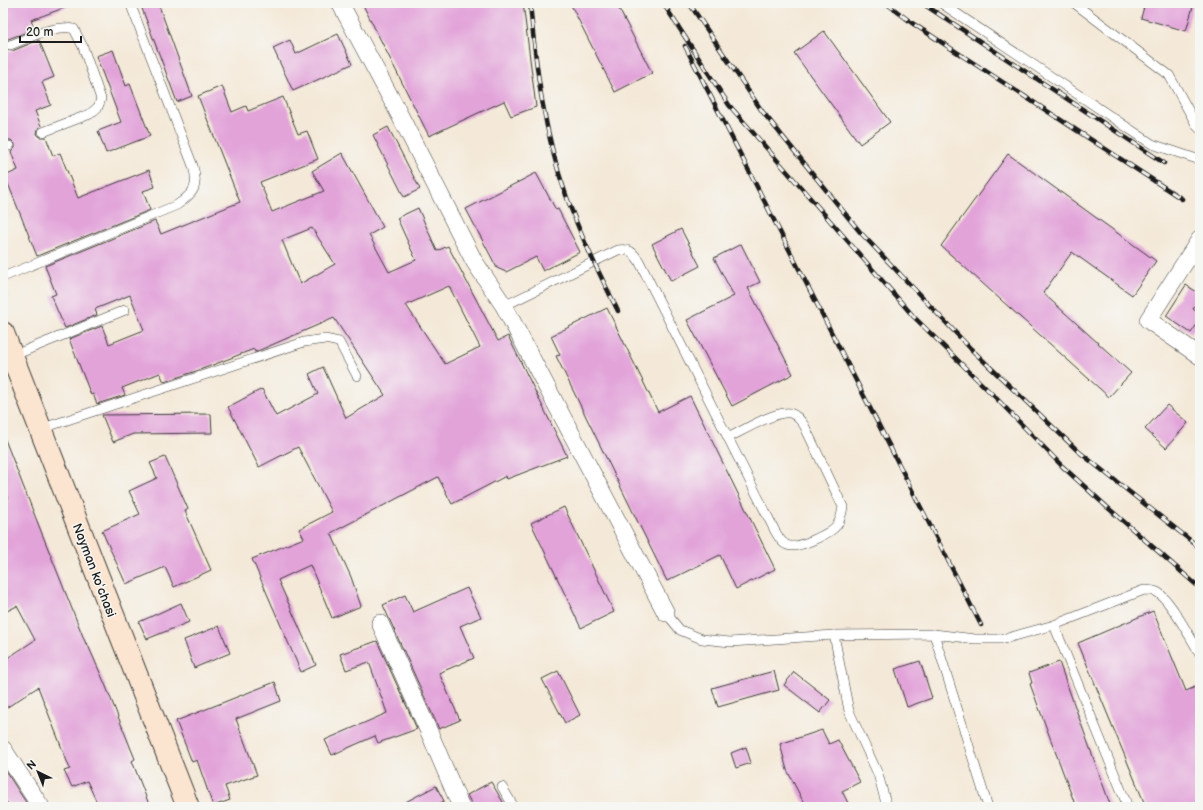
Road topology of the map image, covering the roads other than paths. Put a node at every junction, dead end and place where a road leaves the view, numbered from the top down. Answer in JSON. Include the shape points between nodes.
{"nodes":[{"id":1,"x":130,"y":3,"type":"edge"},
{"id":2,"x":340,"y":3,"type":"edge"},
{"id":3,"x":941,"y":3,"type":"edge"},
{"id":4,"x":1074,"y":3,"type":"edge"},
{"id":5,"x":10,"y":45,"type":"dead end"},
{"id":6,"x":1200,"y":129,"type":"edge"},
{"id":7,"x":43,"y":132,"type":"dead end"},
{"id":8,"x":1200,"y":160,"type":"edge"},
{"id":9,"x":1200,"y":238,"type":"edge"},
{"id":10,"x":1195,"y":257,"type":"edge"},
{"id":11,"x":3,"y":277,"type":"edge"},
{"id":12,"x":504,"y":306,"type":"junction"},
{"id":13,"x":125,"y":310,"type":"dead end"},
{"id":14,"x":3,"y":333,"type":"edge"},
{"id":15,"x":1200,"y":356,"type":"edge"},
{"id":16,"x":8,"y":358,"type":"edge"},
{"id":17,"x":357,"y":376,"type":"dead end"},
{"id":18,"x":40,"y":430,"type":"junction"},
{"id":19,"x":728,"y":438,"type":"junction"},
{"id":20,"x":666,"y":613,"type":"joint"},
{"id":21,"x":380,"y":623,"type":"dead end"},
{"id":22,"x":1054,"y":625,"type":"junction"},
{"id":23,"x":934,"y":634,"type":"junction"},
{"id":24,"x":834,"y":635,"type":"junction"},
{"id":25,"x":1200,"y":654,"type":"edge"},
{"id":26,"x":3,"y":749,"type":"edge"},
{"id":27,"x":502,"y":787,"type":"dead end"},
{"id":28,"x":41,"y":807,"type":"edge"},
{"id":29,"x":188,"y":807,"type":"edge"},
{"id":30,"x":461,"y":807,"type":"edge"},
{"id":31,"x":514,"y":807,"type":"edge"},
{"id":32,"x":887,"y":807,"type":"edge"},
{"id":33,"x":988,"y":807,"type":"edge"},
{"id":34,"x":1128,"y":807,"type":"edge"}],
"edges":[{"from":1,"to":11,"type":"lane","via":[[193,166],[196,186],[188,197],[177,205]]},
{"from":2,"to":12,"type":"street","via":[[474,261]]},
{"from":3,"to":8,"type":"lane","via":[[1152,144]]},
{"from":4,"to":6,"type":"lane","via":[[1169,74]]},
{"from":5,"to":7,"type":"lane","via":[[67,26],[74,29],[83,47],[101,99],[98,107],[90,114]]},
{"from":9,"to":10,"type":"street"},
{"from":10,"to":15,"type":"street","via":[[1148,320]]},
{"from":12,"to":19,"type":"lane","via":[[618,250],[631,250],[639,261]]},
{"from":12,"to":20,"type":"street"},
{"from":13,"to":16,"type":"lane"},
{"from":14,"to":16,"type":"main road","name":"Nayman koʻchasi"},
{"from":16,"to":18,"type":"main road","name":"Nayman koʻchasi"},
{"from":17,"to":18,"type":"lane","via":[[339,342],[324,339],[304,342]]},
{"from":18,"to":29,"type":"main road","name":"Nayman koʻchasi"},
{"from":19,"to":19,"type":"lane","via":[[780,540],[787,545],[796,546],[828,532],[837,525],[842,517],[843,507],[798,417],[792,413],[775,414]]},
{"from":20,"to":24,"type":"lane","via":[[680,630],[702,639],[730,642]]},
{"from":21,"to":30,"type":"street"},
{"from":22,"to":23,"type":"lane","via":[[1004,639],[975,639]]},
{"from":22,"to":25,"type":"lane","via":[[1144,590],[1156,591],[1175,614]]},
{"from":22,"to":34,"type":"lane"},
{"from":23,"to":24,"type":"lane"},
{"from":23,"to":33,"type":"lane"},
{"from":24,"to":32,"type":"lane","via":[[849,711],[878,774]]},
{"from":26,"to":28,"type":"street"},
{"from":27,"to":31,"type":"lane"}]}
